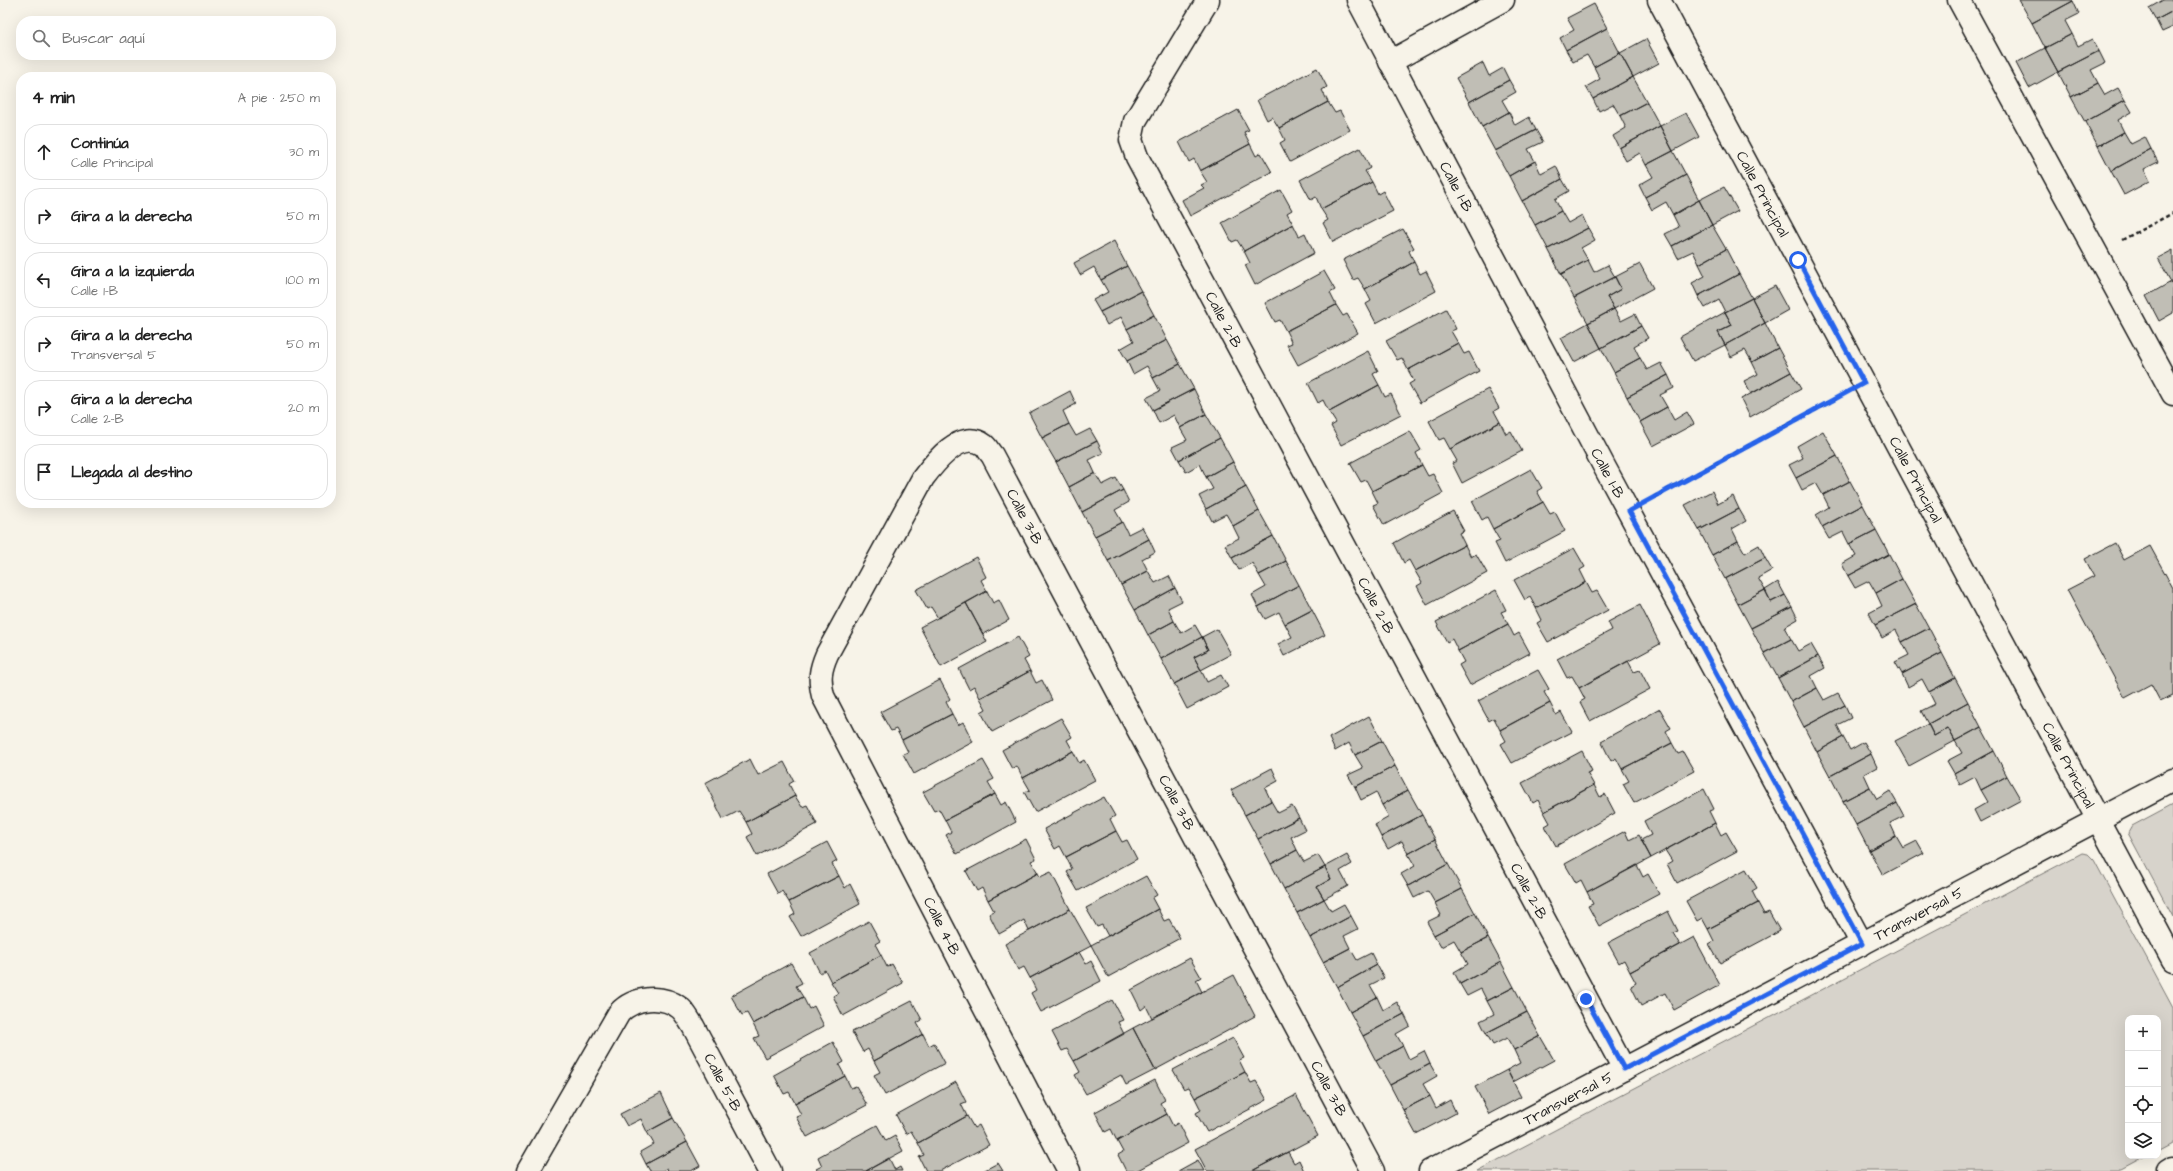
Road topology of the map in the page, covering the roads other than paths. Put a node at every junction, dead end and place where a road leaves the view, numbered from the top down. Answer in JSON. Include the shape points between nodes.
{"nodes":[{"id":1,"x":1208,"y":0,"type":"edge"},
{"id":2,"x":1358,"y":0,"type":"edge"},
{"id":3,"x":1503,"y":0,"type":"edge"},
{"id":4,"x":1659,"y":0,"type":"edge"},
{"id":5,"x":1959,"y":0,"type":"edge"},
{"id":6,"x":1390,"y":62,"type":"junction"},
{"id":7,"x":2173,"y":394,"type":"edge"},
{"id":8,"x":819,"y":679,"type":"joint"},
{"id":9,"x":2173,"y":780,"type":"edge"},
{"id":10,"x":2098,"y":819,"type":"junction"},
{"id":11,"x":1862,"y":944,"type":"junction"},
{"id":12,"x":2173,"y":960,"type":"edge"},
{"id":13,"x":1624,"y":1069,"type":"junction"},
{"id":14,"x":2173,"y":1168,"type":"edge"},
{"id":15,"x":528,"y":1171,"type":"edge"},
{"id":16,"x":770,"y":1171,"type":"edge"},
{"id":17,"x":1069,"y":1171,"type":"edge"},
{"id":18,"x":1374,"y":1171,"type":"edge"},
{"id":19,"x":1430,"y":1171,"type":"edge"},
{"id":20,"x":2168,"y":1171,"type":"edge"}],
"edges":[{"from":1,"to":13,"type":"street","name":"Calle 2-B","via":[[1135,122],[1131,140],[1141,164]]},
{"from":2,"to":6,"type":"street","name":"Calle 1-B"},
{"from":3,"to":6,"type":"street"},
{"from":4,"to":10,"type":"street","name":"Calle Principal"},
{"from":5,"to":7,"type":"street"},
{"from":6,"to":11,"type":"street","name":"Calle 1-B"},
{"from":8,"to":17,"type":"street","name":"Calle 4-B","via":[[823,696]]},
{"from":8,"to":18,"type":"street","name":"Calle 3-B","via":[[820,669],[827,654],[933,464],[947,451],[960,444],[973,442],[984,445],[992,455]]},
{"from":9,"to":10,"type":"street","name":"Transversal 5"},
{"from":10,"to":11,"type":"street","name":"Transversal 5"},
{"from":10,"to":12,"type":"street","name":"Calle Principal"},
{"from":11,"to":13,"type":"street","name":"Transversal 5"},
{"from":13,"to":19,"type":"street","name":"Transversal 5"},
{"from":14,"to":20,"type":"street"},
{"from":15,"to":16,"type":"street","name":"Calle 5-B","via":[[619,1013],[633,1002],[644,999],[668,1001],[680,1009],[693,1026]]}]}
